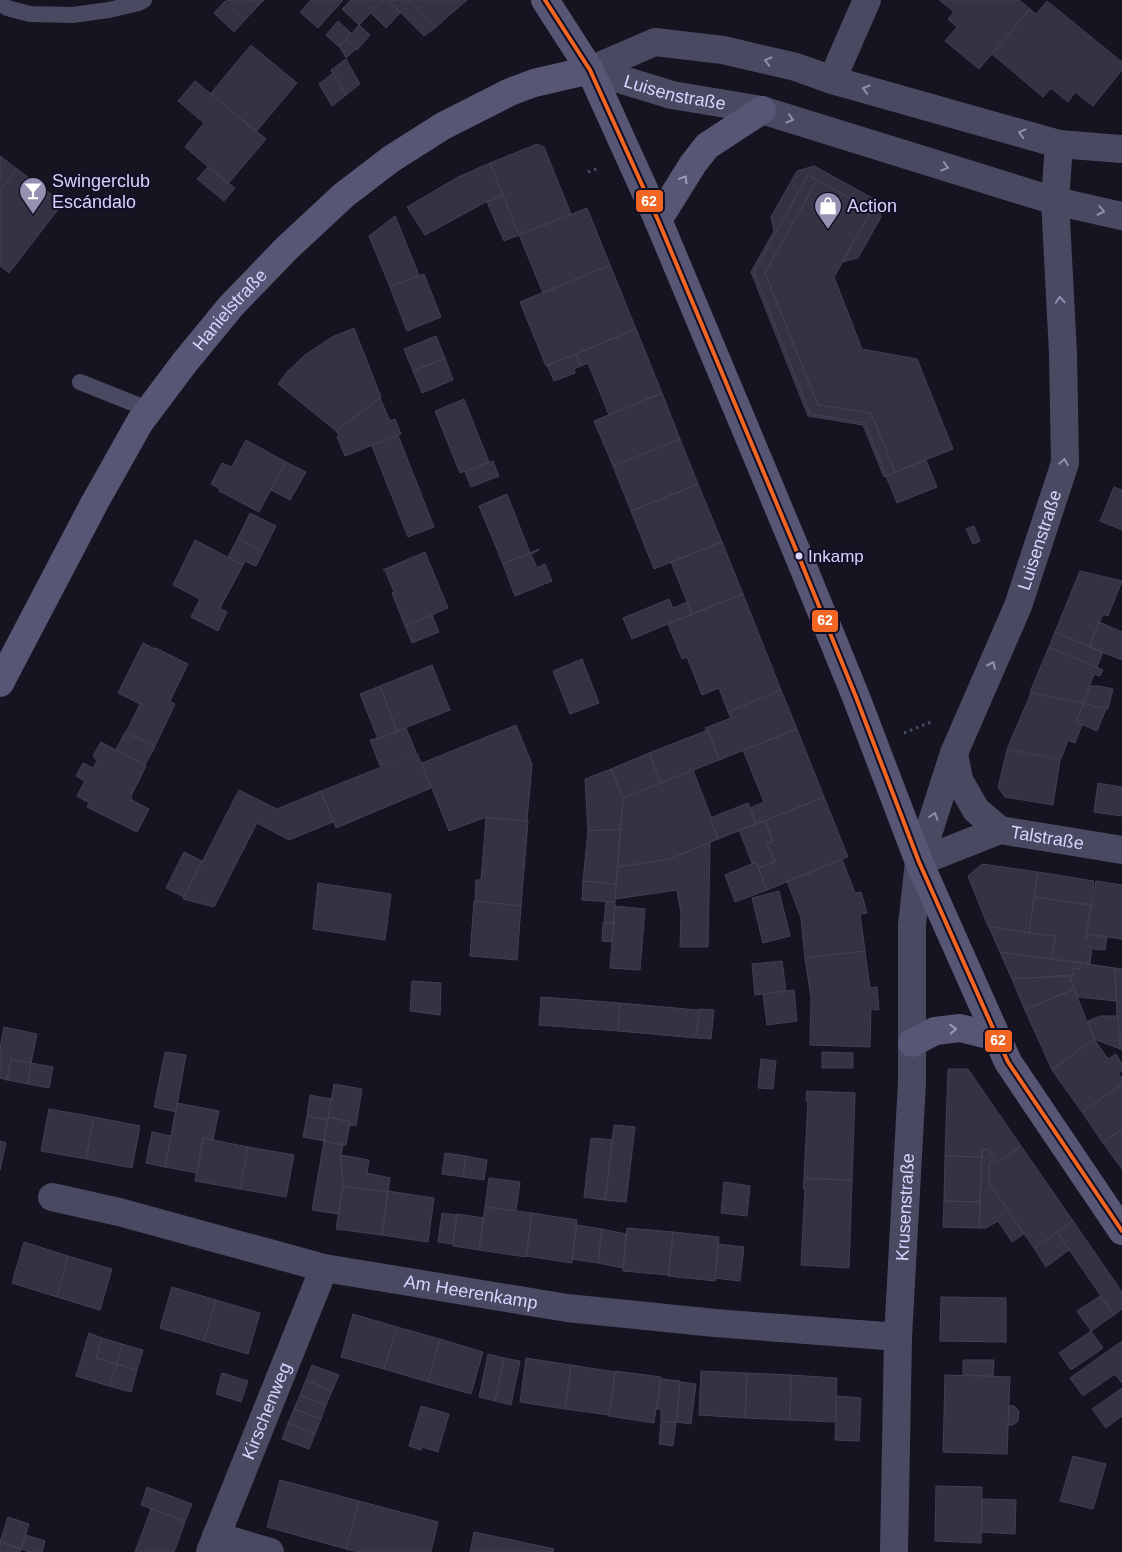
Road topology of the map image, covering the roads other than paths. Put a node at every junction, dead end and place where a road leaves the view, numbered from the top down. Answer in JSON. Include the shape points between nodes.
{"nodes":[{"id":1,"x":144,"y":0,"type":"edge"},
{"id":2,"x":545,"y":0,"type":"edge"},
{"id":3,"x":867,"y":0,"type":"edge"},
{"id":4,"x":0,"y":3,"type":"edge"},
{"id":5,"x":590,"y":70,"type":"junction"},
{"id":6,"x":832,"y":80,"type":"junction"},
{"id":7,"x":762,"y":110,"type":"junction"},
{"id":8,"x":1059,"y":144,"type":"junction"},
{"id":9,"x":1122,"y":149,"type":"edge"},
{"id":10,"x":1055,"y":201,"type":"junction"},
{"id":11,"x":1122,"y":216,"type":"edge"},
{"id":12,"x":658,"y":220,"type":"junction"},
{"id":13,"x":80,"y":382,"type":"dead end"},
{"id":14,"x":150,"y":410,"type":"junction"},
{"id":15,"x":0,"y":683,"type":"edge"},
{"id":16,"x":954,"y":753,"type":"junction"},
{"id":17,"x":1000,"y":830,"type":"junction"},
{"id":18,"x":1122,"y":850,"type":"edge"},
{"id":19,"x":918,"y":862,"type":"junction"},
{"id":20,"x":996,"y":1036,"type":"junction"},
{"id":21,"x":912,"y":1043,"type":"junction"},
{"id":22,"x":52,"y":1197,"type":"dead end"},
{"id":23,"x":1122,"y":1231,"type":"edge"},
{"id":24,"x":324,"y":1268,"type":"junction"},
{"id":25,"x":898,"y":1337,"type":"junction"},
{"id":26,"x":213,"y":1544,"type":"edge"},
{"id":27,"x":270,"y":1552,"type":"edge"},
{"id":28,"x":894,"y":1552,"type":"edge"}],
"edges":[{"from":1,"to":4,"type":"lane","via":[[109,10],[72,15],[30,14]]},
{"from":2,"to":5,"type":"main road"},
{"from":3,"to":6,"type":"street"},
{"from":6,"to":5,"type":"street","name":"Luisenstraße","one_way":true,"via":[[796,67],[723,50],[655,42]]},
{"from":5,"to":7,"type":"street","name":"Luisenstraße","via":[[672,95]]},
{"from":5,"to":12,"type":"main road"},
{"from":5,"to":14,"type":"main road","name":"Hanielstraße","via":[[510,92],[443,126],[391,159],[344,195],[231,306]]},
{"from":8,"to":6,"type":"street","name":"Luisenstraße","one_way":true},
{"from":7,"to":10,"type":"street","name":"Luisenstraße","one_way":true},
{"from":12,"to":7,"type":"main road","one_way":true,"via":[[692,164],[707,146]]},
{"from":8,"to":9,"type":"street","name":"Luisenstraße"},
{"from":8,"to":10,"type":"street","name":"Luisenstraße"},
{"from":10,"to":11,"type":"street","name":"Luisenstraße","one_way":true},
{"from":16,"to":10,"type":"street","name":"Luisenstraße","one_way":true,"via":[[1018,606],[1066,463]]},
{"from":12,"to":19,"type":"main road","via":[[856,697]]},
{"from":13,"to":14,"type":"lane"},
{"from":14,"to":15,"type":"main road","name":"Hanielstraße","via":[[95,502]]},
{"from":16,"to":17,"type":"street","via":[[959,780],[976,810]]},
{"from":19,"to":16,"type":"street","name":"Luisenstraße","one_way":true},
{"from":17,"to":18,"type":"street","name":"Talstraße"},
{"from":17,"to":19,"type":"street","name":"Talstraße"},
{"from":19,"to":20,"type":"main road"},
{"from":19,"to":21,"type":"street","name":"Krusenstraße","via":[[912,925]]},
{"from":21,"to":20,"type":"main road","one_way":true,"via":[[935,1030],[960,1028]]},
{"from":20,"to":23,"type":"main road","via":[[1008,1062]]},
{"from":21,"to":25,"type":"street","name":"Krusenstraße"},
{"from":22,"to":24,"type":"street","name":"Am Heerenkamp"},
{"from":24,"to":25,"type":"street","name":"Am Heerenkamp","via":[[567,1308]]},
{"from":24,"to":26,"type":"street","name":"Kirschenweg"},
{"from":25,"to":28,"type":"street","name":"Krusenstraße"},
{"from":26,"to":27,"type":"street"}]}
